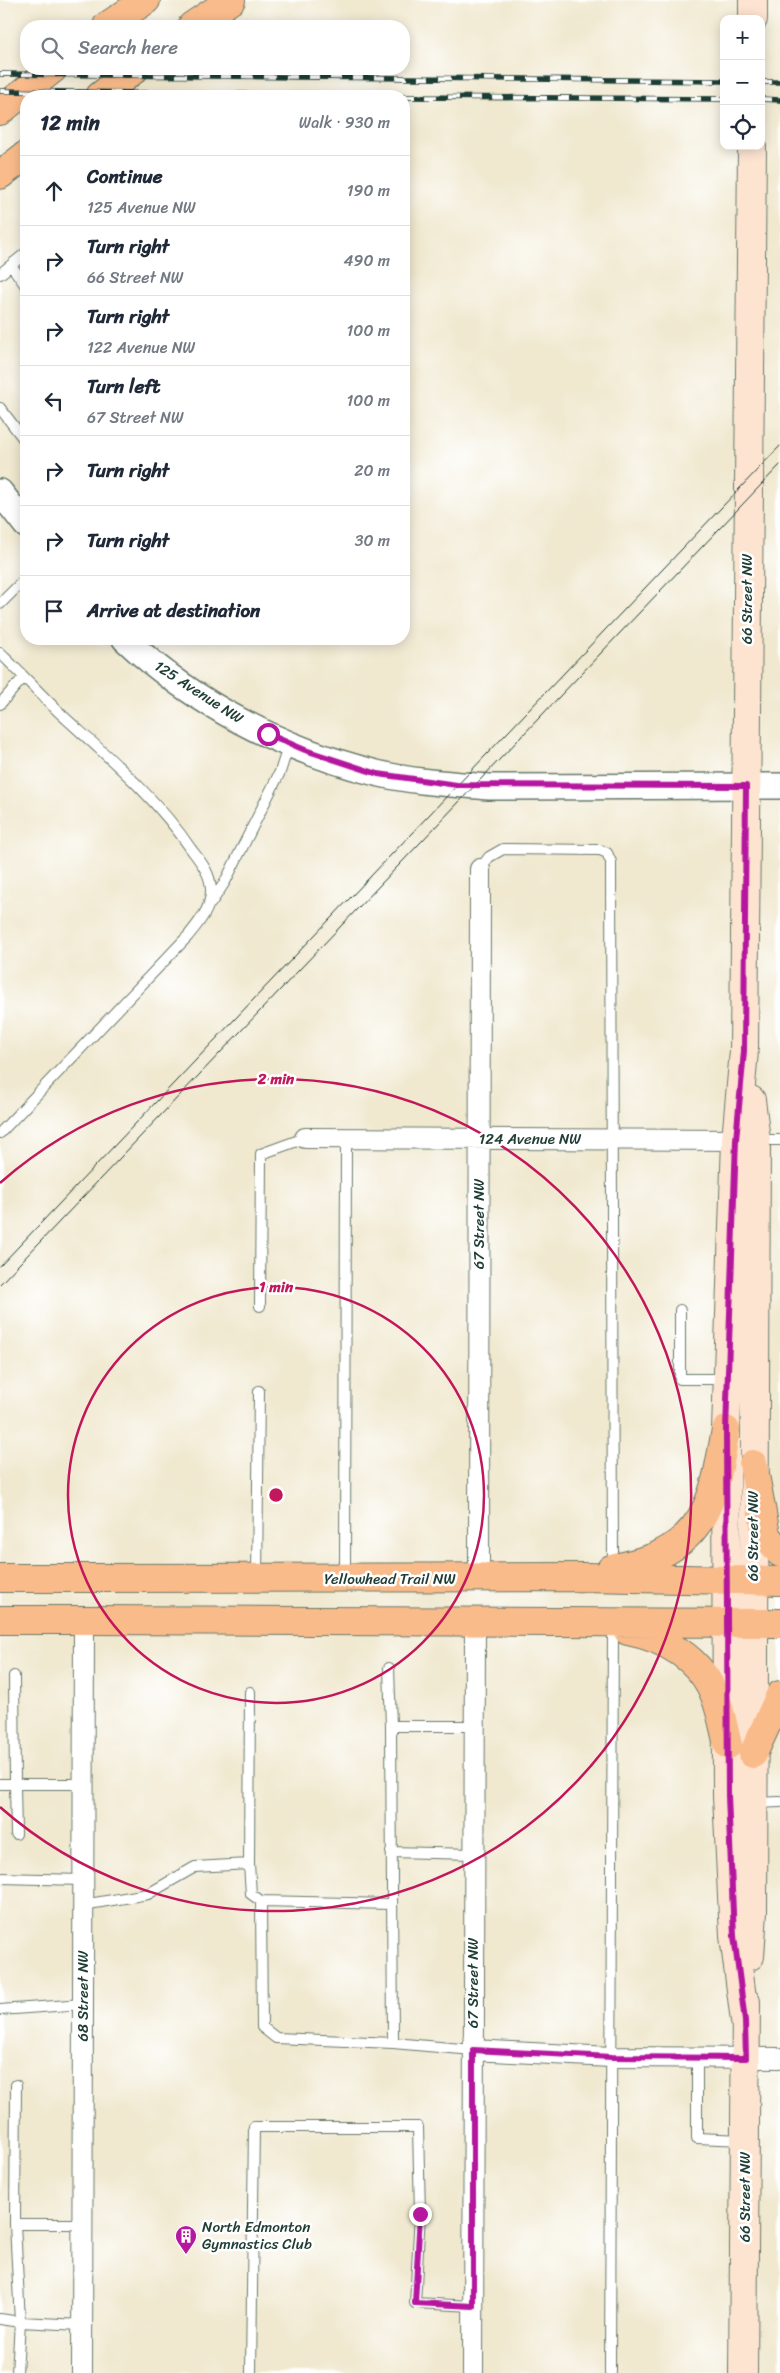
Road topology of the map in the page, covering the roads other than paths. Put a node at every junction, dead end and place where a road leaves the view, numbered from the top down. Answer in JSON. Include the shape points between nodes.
{"nodes":[{"id":1,"x":146,"y":0,"type":"edge"},
{"id":2,"x":231,"y":0,"type":"edge"},
{"id":3,"x":753,"y":0,"type":"edge"},
{"id":4,"x":753,"y":15,"type":"edge"},
{"id":5,"x":116,"y":20,"type":"edge"},
{"id":6,"x":201,"y":20,"type":"edge"},
{"id":7,"x":44,"y":75,"type":"edge"},
{"id":8,"x":127,"y":75,"type":"edge"},
{"id":9,"x":25,"y":90,"type":"edge"},
{"id":10,"x":108,"y":90,"type":"edge"},
{"id":11,"x":20,"y":94,"type":"edge"},
{"id":12,"x":0,"y":110,"type":"edge"},
{"id":13,"x":752,"y":150,"type":"edge"},
{"id":14,"x":20,"y":160,"type":"edge"},
{"id":15,"x":0,"y":175,"type":"edge"},
{"id":16,"x":20,"y":258,"type":"edge"},
{"id":17,"x":11,"y":265,"type":"junction"},
{"id":18,"x":0,"y":274,"type":"edge"},
{"id":19,"x":20,"y":278,"type":"edge"},
{"id":20,"x":0,"y":408,"type":"edge"},
{"id":21,"x":20,"y":434,"type":"edge"},
{"id":22,"x":0,"y":492,"type":"edge"},
{"id":23,"x":20,"y":517,"type":"edge"},
{"id":24,"x":20,"y":584,"type":"edge"},
{"id":25,"x":0,"y":604,"type":"edge"},
{"id":26,"x":132,"y":645,"type":"edge"},
{"id":27,"x":0,"y":653,"type":"edge"},
{"id":28,"x":24,"y":677,"type":"junction"},
{"id":29,"x":0,"y":704,"type":"edge"},
{"id":30,"x":289,"y":744,"type":"junction"},
{"id":31,"x":746,"y":786,"type":"junction"},
{"id":32,"x":780,"y":786,"type":"edge"},
{"id":33,"x":480,"y":869,"type":"joint"},
{"id":34,"x":206,"y":910,"type":"junction"},
{"id":35,"x":0,"y":1133,"type":"edge"},
{"id":36,"x":304,"y":1138,"type":"joint"},
{"id":37,"x":346,"y":1138,"type":"junction"},
{"id":38,"x":480,"y":1138,"type":"junction"},
{"id":39,"x":612,"y":1139,"type":"junction"},
{"id":40,"x":757,"y":1140,"type":"edge"},
{"id":41,"x":260,"y":1306,"type":"dead end"},
{"id":42,"x":680,"y":1310,"type":"dead end"},
{"id":43,"x":728,"y":1379,"type":"junction"},
{"id":44,"x":259,"y":1391,"type":"dead end"},
{"id":45,"x":726,"y":1430,"type":"junction"},
{"id":46,"x":754,"y":1464,"type":"junction"},
{"id":47,"x":780,"y":1553,"type":"edge"},
{"id":48,"x":613,"y":1573,"type":"junction"},
{"id":49,"x":0,"y":1578,"type":"edge"},
{"id":50,"x":479,"y":1578,"type":"junction"},
{"id":51,"x":258,"y":1579,"type":"junction"},
{"id":52,"x":345,"y":1579,"type":"junction"},
{"id":53,"x":754,"y":1580,"type":"edge"},
{"id":54,"x":0,"y":1620,"type":"edge"},
{"id":55,"x":84,"y":1620,"type":"junction"},
{"id":56,"x":475,"y":1622,"type":"junction"},
{"id":57,"x":740,"y":1622,"type":"junction"},
{"id":58,"x":780,"y":1623,"type":"edge"},
{"id":59,"x":613,"y":1626,"type":"junction"},
{"id":60,"x":389,"y":1668,"type":"dead end"},
{"id":61,"x":14,"y":1676,"type":"dead end"},
{"id":62,"x":250,"y":1692,"type":"dead end"},
{"id":63,"x":780,"y":1695,"type":"edge"},
{"id":64,"x":390,"y":1726,"type":"junction"},
{"id":65,"x":474,"y":1726,"type":"junction"},
{"id":66,"x":728,"y":1745,"type":"junction"},
{"id":67,"x":754,"y":1754,"type":"junction"},
{"id":68,"x":0,"y":1784,"type":"edge"},
{"id":69,"x":15,"y":1784,"type":"junction"},
{"id":70,"x":84,"y":1784,"type":"junction"},
{"id":71,"x":753,"y":1802,"type":"junction"},
{"id":72,"x":780,"y":1802,"type":"edge"},
{"id":73,"x":16,"y":1834,"type":"dead end"},
{"id":74,"x":391,"y":1852,"type":"junction"},
{"id":75,"x":474,"y":1854,"type":"junction"},
{"id":76,"x":249,"y":1864,"type":"junction"},
{"id":77,"x":0,"y":1878,"type":"edge"},
{"id":78,"x":83,"y":1880,"type":"junction"},
{"id":79,"x":261,"y":1901,"type":"junction"},
{"id":80,"x":391,"y":1904,"type":"junction"},
{"id":81,"x":83,"y":1905,"type":"junction"},
{"id":82,"x":83,"y":2004,"type":"junction"},
{"id":83,"x":0,"y":2010,"type":"edge"},
{"id":84,"x":745,"y":2021,"type":"junction"},
{"id":85,"x":394,"y":2044,"type":"junction"},
{"id":86,"x":473,"y":2050,"type":"junction"},
{"id":87,"x":612,"y":2057,"type":"junction"},
{"id":88,"x":697,"y":2057,"type":"junction"},
{"id":89,"x":746,"y":2058,"type":"junction"},
{"id":90,"x":780,"y":2058,"type":"edge"},
{"id":91,"x":16,"y":2085,"type":"dead end"},
{"id":92,"x":745,"y":2140,"type":"junction"},
{"id":93,"x":15,"y":2224,"type":"junction"},
{"id":94,"x":82,"y":2224,"type":"junction"},
{"id":95,"x":473,"y":2306,"type":"junction"},
{"id":96,"x":0,"y":2320,"type":"edge"},
{"id":97,"x":20,"y":2322,"type":"junction"},
{"id":98,"x":82,"y":2325,"type":"junction"},
{"id":99,"x":18,"y":2373,"type":"edge"},
{"id":100,"x":82,"y":2373,"type":"edge"},
{"id":101,"x":251,"y":2373,"type":"edge"},
{"id":102,"x":473,"y":2373,"type":"edge"},
{"id":103,"x":610,"y":2373,"type":"edge"},
{"id":104,"x":743,"y":2373,"type":"edge"}],
"edges":[{"from":1,"to":5,"type":"main road"},
{"from":2,"to":6,"type":"main road"},
{"from":3,"to":4,"type":"main road"},
{"from":7,"to":9,"type":"main road"},
{"from":8,"to":10,"type":"main road"},
{"from":11,"to":12,"type":"main road"},
{"from":13,"to":31,"type":"main road","name":"66 Street NW"},
{"from":14,"to":15,"type":"main road"},
{"from":16,"to":17,"type":"lane"},
{"from":17,"to":18,"type":"lane"},
{"from":17,"to":19,"type":"lane"},
{"from":20,"to":21,"type":"lane"},
{"from":22,"to":23,"type":"street"},
{"from":24,"to":25,"type":"lane"},
{"from":26,"to":30,"type":"street","name":"125 Avenue NW","via":[[160,669],[218,708]]},
{"from":27,"to":28,"type":"lane"},
{"from":28,"to":29,"type":"lane"},
{"from":28,"to":34,"type":"lane","via":[[150,796],[178,830],[210,880],[211,897]]},
{"from":30,"to":31,"type":"street","name":"125 Avenue NW","via":[[378,774],[457,785]]},
{"from":30,"to":34,"type":"lane","via":[[280,772],[225,882]]},
{"from":31,"to":32,"type":"street","name":"125 Avenue NW"},
{"from":31,"to":40,"type":"main road","name":"66 Street NW","via":[[744,1051]]},
{"from":33,"to":38,"type":"street","name":"67 Street NW"},
{"from":33,"to":39,"type":"lane","via":[[489,857],[503,849],[600,850],[612,862]]},
{"from":34,"to":35,"type":"lane","via":[[188,936]]},
{"from":36,"to":37,"type":"street","name":"124 Avenue NW"},
{"from":36,"to":41,"type":"lane","via":[[261,1154]]},
{"from":37,"to":38,"type":"street","name":"124 Avenue NW"},
{"from":37,"to":52,"type":"lane"},
{"from":38,"to":39,"type":"street","name":"124 Avenue NW"},
{"from":38,"to":50,"type":"street","name":"67 Street NW"},
{"from":39,"to":40,"type":"street","name":"124 Avenue NW"},
{"from":39,"to":48,"type":"lane"},
{"from":40,"to":43,"type":"main road","name":"66 Street NW"},
{"from":40,"to":46,"type":"main road","name":"66 Street NW"},
{"from":42,"to":43,"type":"lane","via":[[680,1379]]},
{"from":43,"to":45,"type":"main road","name":"66 Street NW"},
{"from":44,"to":51,"type":"lane"},
{"from":45,"to":48,"type":"main road","via":[[714,1493],[700,1520],[683,1541],[658,1556]]},
{"from":45,"to":53,"type":"main road","name":"66 Street NW"},
{"from":46,"to":47,"type":"main road","via":[[766,1535]]},
{"from":46,"to":53,"type":"main road","name":"66 Street NW"},
{"from":48,"to":50,"type":"main road","name":"Yellowhead Trail NW","via":[[583,1577]]},
{"from":48,"to":53,"type":"main road"},
{"from":49,"to":51,"type":"main road","name":"Yellowhead Trail NW"},
{"from":50,"to":52,"type":"main road","name":"Yellowhead Trail NW"},
{"from":51,"to":52,"type":"main road","name":"Yellowhead Trail NW"},
{"from":53,"to":57,"type":"main road","name":"66 Street NW"},
{"from":54,"to":55,"type":"main road"},
{"from":55,"to":56,"type":"main road"},
{"from":55,"to":70,"type":"street","name":"68 Street NW"},
{"from":56,"to":59,"type":"main road"},
{"from":56,"to":65,"type":"street","name":"67 Street NW"},
{"from":57,"to":58,"type":"main road"},
{"from":57,"to":59,"type":"main road"},
{"from":57,"to":66,"type":"main road","name":"66 Street NW"},
{"from":57,"to":67,"type":"main road","name":"66 Street NW"},
{"from":59,"to":66,"type":"main road","via":[[654,1638],[674,1648],[699,1668],[716,1696]]},
{"from":59,"to":87,"type":"lane"},
{"from":60,"to":64,"type":"lane"},
{"from":61,"to":69,"type":"lane"},
{"from":62,"to":76,"type":"lane"},
{"from":63,"to":67,"type":"main road"},
{"from":64,"to":65,"type":"lane"},
{"from":64,"to":74,"type":"lane"},
{"from":65,"to":75,"type":"street","name":"67 Street NW"},
{"from":66,"to":84,"type":"main road","name":"66 Street NW","via":[[734,1936]]},
{"from":67,"to":71,"type":"main road","name":"66 Street NW"},
{"from":68,"to":69,"type":"lane"},
{"from":69,"to":70,"type":"lane"},
{"from":69,"to":73,"type":"lane"},
{"from":70,"to":78,"type":"street","name":"68 Street NW"},
{"from":71,"to":72,"type":"lane"},
{"from":71,"to":84,"type":"main road","name":"66 Street NW","via":[[753,1912]]},
{"from":74,"to":75,"type":"lane"},
{"from":74,"to":80,"type":"lane"},
{"from":75,"to":86,"type":"street","name":"67 Street NW"},
{"from":76,"to":79,"type":"lane","via":[[251,1894]]},
{"from":76,"to":81,"type":"lane","via":[[195,1867],[148,1894]]},
{"from":77,"to":78,"type":"lane"},
{"from":78,"to":81,"type":"street","name":"68 Street NW"},
{"from":79,"to":80,"type":"lane"},
{"from":79,"to":85,"type":"lane","via":[[262,2027],[276,2038]]},
{"from":80,"to":85,"type":"lane"},
{"from":81,"to":82,"type":"street","name":"68 Street NW"},
{"from":82,"to":83,"type":"lane"},
{"from":82,"to":94,"type":"street","name":"68 Street NW"},
{"from":84,"to":89,"type":"main road","name":"66 Street NW"},
{"from":85,"to":86,"type":"lane"},
{"from":86,"to":87,"type":"street"},
{"from":86,"to":95,"type":"street","name":"67 Street NW"},
{"from":87,"to":88,"type":"street"},
{"from":87,"to":103,"type":"lane"},
{"from":88,"to":89,"type":"street"},
{"from":88,"to":92,"type":"lane","via":[[697,2138]]},
{"from":89,"to":90,"type":"street"},
{"from":89,"to":92,"type":"main road","name":"66 Street NW"},
{"from":91,"to":93,"type":"lane"},
{"from":92,"to":104,"type":"main road","name":"66 Street NW"},
{"from":93,"to":94,"type":"lane"},
{"from":93,"to":97,"type":"lane"},
{"from":94,"to":98,"type":"street","name":"68 Street NW"},
{"from":95,"to":101,"type":"lane","via":[[415,2303],[420,2214],[418,2128],[254,2127]]},
{"from":95,"to":102,"type":"street","name":"67 Street NW"},
{"from":96,"to":97,"type":"lane"},
{"from":97,"to":98,"type":"lane"},
{"from":97,"to":99,"type":"lane"},
{"from":98,"to":100,"type":"street","name":"68 Street NW"}]}
